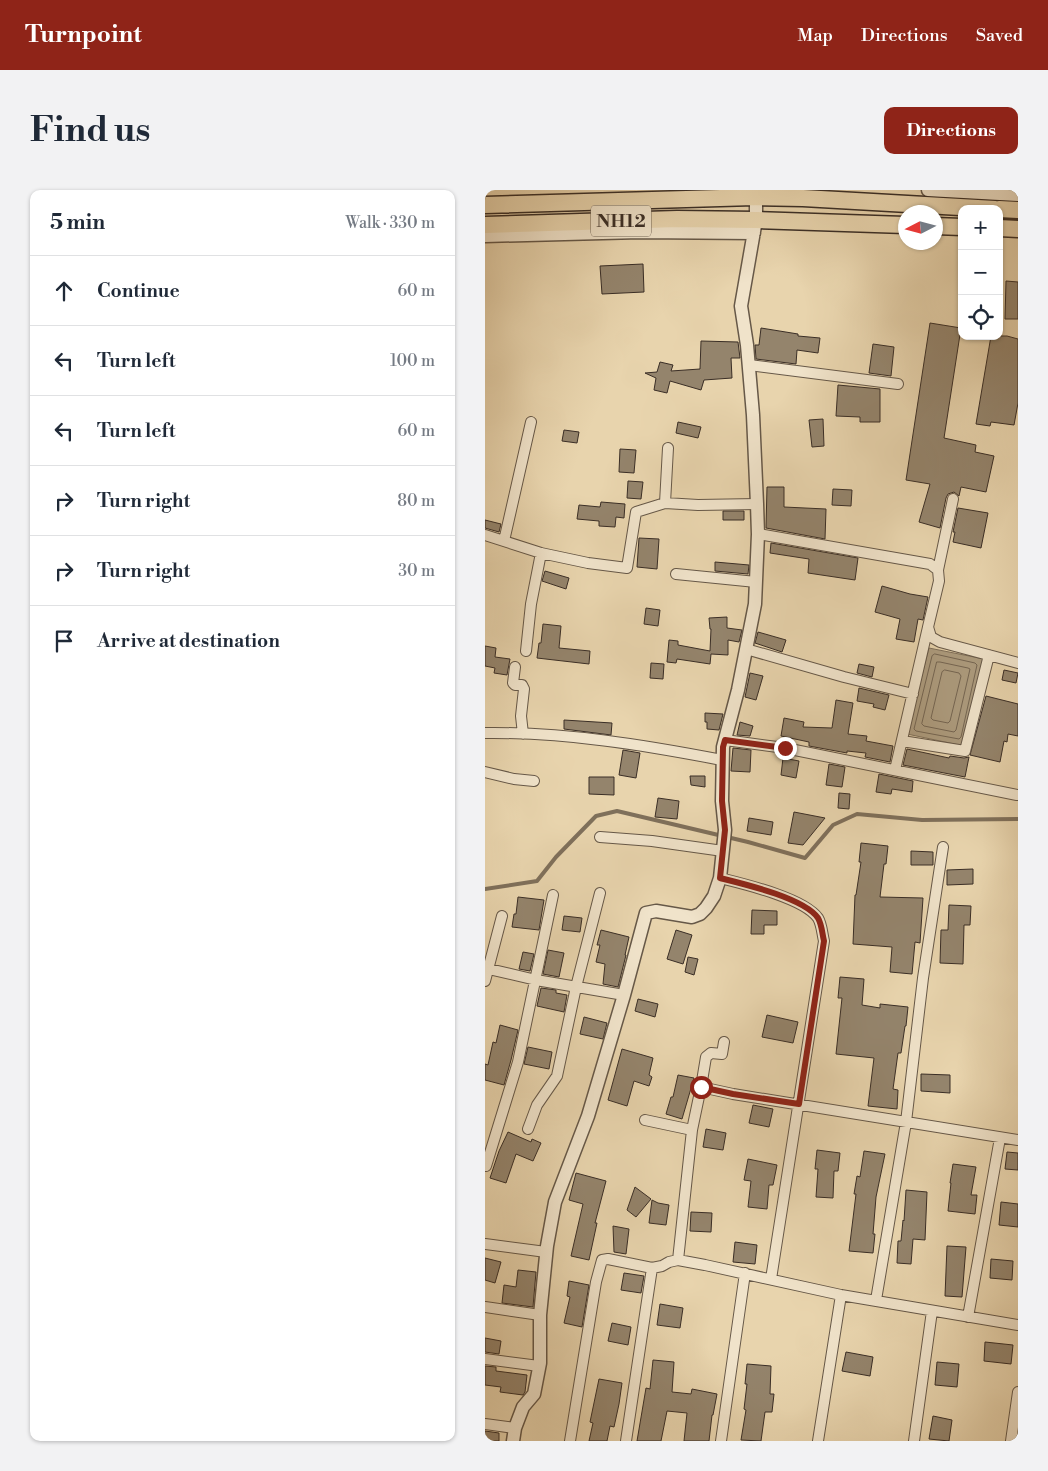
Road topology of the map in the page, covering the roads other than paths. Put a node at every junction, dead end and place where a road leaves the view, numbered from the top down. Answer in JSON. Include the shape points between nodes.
{"nodes":[{"id":1,"x":928,"y":190,"type":"edge"},
{"id":2,"x":789,"y":194,"type":"edge"},
{"id":3,"x":1018,"y":195,"type":"edge"},
{"id":4,"x":756,"y":197,"type":"junction"},
{"id":5,"x":485,"y":205,"type":"edge"},
{"id":6,"x":958,"y":206,"type":"edge"},
{"id":7,"x":1003,"y":209,"type":"edge"},
{"id":8,"x":1018,"y":210,"type":"edge"},
{"id":9,"x":485,"y":225,"type":"edge"},
{"id":10,"x":898,"y":225,"type":"edge"},
{"id":11,"x":755,"y":226,"type":"junction"},
{"id":12,"x":943,"y":226,"type":"edge"},
{"id":13,"x":958,"y":227,"type":"edge"},
{"id":14,"x":1003,"y":228,"type":"edge"},
{"id":15,"x":1018,"y":229,"type":"edge"},
{"id":16,"x":485,"y":236,"type":"edge"},
{"id":17,"x":749,"y":365,"type":"junction"},
{"id":18,"x":898,"y":384,"type":"dead end"},
{"id":19,"x":531,"y":422,"type":"dead end"},
{"id":20,"x":668,"y":448,"type":"dead end"},
{"id":21,"x":953,"y":499,"type":"dead end"},
{"id":22,"x":665,"y":503,"type":"junction"},
{"id":23,"x":757,"y":504,"type":"junction"},
{"id":24,"x":758,"y":534,"type":"junction"},
{"id":25,"x":485,"y":535,"type":"edge"},
{"id":26,"x":504,"y":541,"type":"junction"},
{"id":27,"x":541,"y":553,"type":"junction"},
{"id":28,"x":937,"y":570,"type":"junction"},
{"id":29,"x":676,"y":574,"type":"dead end"},
{"id":30,"x":756,"y":582,"type":"junction"},
{"id":31,"x":928,"y":627,"type":"junction"},
{"id":32,"x":746,"y":650,"type":"junction"},
{"id":33,"x":525,"y":651,"type":"dead end"},
{"id":34,"x":989,"y":655,"type":"junction"},
{"id":35,"x":1018,"y":663,"type":"edge"},
{"id":36,"x":515,"y":667,"type":"dead end"},
{"id":37,"x":913,"y":694,"type":"junction"},
{"id":38,"x":485,"y":733,"type":"edge"},
{"id":39,"x":523,"y":734,"type":"junction"},
{"id":40,"x":725,"y":740,"type":"junction"},
{"id":41,"x":902,"y":741,"type":"junction"},
{"id":42,"x":723,"y":760,"type":"junction"},
{"id":43,"x":895,"y":770,"type":"junction"},
{"id":44,"x":485,"y":772,"type":"edge"},
{"id":45,"x":535,"y":781,"type":"dead end"},
{"id":46,"x":1017,"y":795,"type":"dead end"},
{"id":47,"x":600,"y":837,"type":"dead end"},
{"id":48,"x":943,"y":847,"type":"dead end"},
{"id":49,"x":724,"y":848,"type":"junction"},
{"id":50,"x":720,"y":878,"type":"junction"},
{"id":51,"x":600,"y":893,"type":"dead end"},
{"id":52,"x":553,"y":895,"type":"dead end"},
{"id":53,"x":502,"y":916,"type":"dead end"},
{"id":54,"x":487,"y":968,"type":"edge"},
{"id":55,"x":536,"y":980,"type":"junction"},
{"id":56,"x":485,"y":981,"type":"edge"},
{"id":57,"x":576,"y":987,"type":"junction"},
{"id":58,"x":624,"y":995,"type":"junction"},
{"id":59,"x":725,"y":1042,"type":"dead end"},
{"id":60,"x":701,"y":1087,"type":"junction"},
{"id":61,"x":799,"y":1104,"type":"junction"},
{"id":62,"x":645,"y":1120,"type":"dead end"},
{"id":63,"x":906,"y":1122,"type":"junction"},
{"id":64,"x":528,"y":1129,"type":"dead end"},
{"id":65,"x":692,"y":1130,"type":"junction"},
{"id":66,"x":999,"y":1138,"type":"junction"},
{"id":67,"x":1018,"y":1140,"type":"edge"},
{"id":68,"x":486,"y":1166,"type":"edge"},
{"id":69,"x":485,"y":1244,"type":"edge"},
{"id":70,"x":547,"y":1252,"type":"junction"},
{"id":71,"x":678,"y":1260,"type":"junction"},
{"id":72,"x":652,"y":1268,"type":"junction"},
{"id":73,"x":745,"y":1273,"type":"junction"},
{"id":74,"x":771,"y":1279,"type":"junction"},
{"id":75,"x":841,"y":1295,"type":"junction"},
{"id":76,"x":876,"y":1300,"type":"junction"},
{"id":77,"x":485,"y":1307,"type":"edge"},
{"id":78,"x":932,"y":1311,"type":"junction"},
{"id":79,"x":540,"y":1315,"type":"junction"},
{"id":80,"x":968,"y":1317,"type":"junction"},
{"id":81,"x":1018,"y":1325,"type":"edge"},
{"id":82,"x":485,"y":1359,"type":"edge"},
{"id":83,"x":539,"y":1366,"type":"junction"},
{"id":84,"x":1018,"y":1392,"type":"edge"},
{"id":85,"x":485,"y":1424,"type":"edge"},
{"id":86,"x":514,"y":1435,"type":"edge"},
{"id":87,"x":574,"y":1440,"type":"edge"},
{"id":88,"x":625,"y":1441,"type":"edge"},
{"id":89,"x":721,"y":1441,"type":"edge"},
{"id":90,"x":818,"y":1441,"type":"edge"},
{"id":91,"x":914,"y":1441,"type":"edge"},
{"id":92,"x":1011,"y":1441,"type":"edge"}],
"edges":[{"from":1,"to":3,"type":"street"},
{"from":2,"to":4,"type":"highway","number":"NH12"},
{"from":2,"to":6,"type":"highway","number":"NH12"},
{"from":4,"to":5,"type":"highway","number":"NH12"},
{"from":4,"to":11,"type":"street"},
{"from":7,"to":8,"type":"highway"},
{"from":9,"to":11,"type":"highway","number":"NH12","via":[[677,220]]},
{"from":10,"to":11,"type":"highway","number":"NH12"},
{"from":11,"to":16,"type":"street"},
{"from":11,"to":17,"type":"street","via":[[741,306]]},
{"from":12,"to":13,"type":"highway"},
{"from":14,"to":15,"type":"highway"},
{"from":17,"to":18,"type":"street"},
{"from":17,"to":23,"type":"street"},
{"from":19,"to":26,"type":"street"},
{"from":20,"to":22,"type":"street"},
{"from":21,"to":28,"type":"street"},
{"from":22,"to":23,"type":"street"},
{"from":22,"to":27,"type":"street","via":[[636,512],[627,568]]},
{"from":23,"to":24,"type":"street"},
{"from":24,"to":28,"type":"street","via":[[930,564]]},
{"from":24,"to":30,"type":"street"},
{"from":25,"to":26,"type":"street"},
{"from":26,"to":27,"type":"street"},
{"from":27,"to":33,"type":"street"},
{"from":28,"to":31,"type":"street","via":[[939,581]]},
{"from":29,"to":30,"type":"street"},
{"from":30,"to":32,"type":"street"},
{"from":31,"to":34,"type":"street","via":[[931,637],[940,642]]},
{"from":31,"to":37,"type":"street"},
{"from":32,"to":37,"type":"street"},
{"from":32,"to":40,"type":"street"},
{"from":34,"to":35,"type":"street"},
{"from":34,"to":41,"type":"street","via":[[965,751]]},
{"from":36,"to":39,"type":"street","via":[[513,683],[522,685],[524,689]]},
{"from":37,"to":41,"type":"street"},
{"from":38,"to":39,"type":"street"},
{"from":39,"to":42,"type":"street","via":[[648,746]]},
{"from":40,"to":42,"type":"street"},
{"from":40,"to":43,"type":"street","via":[[785,748]]},
{"from":41,"to":43,"type":"street"},
{"from":42,"to":49,"type":"street"},
{"from":43,"to":46,"type":"street"},
{"from":44,"to":45,"type":"street"},
{"from":47,"to":49,"type":"street"},
{"from":48,"to":63,"type":"street"},
{"from":49,"to":50,"type":"street"},
{"from":50,"to":58,"type":"street","via":[[714,896],[700,914],[692,917],[656,911],[646,913]]},
{"from":50,"to":61,"type":"street","via":[[792,900],[817,916],[821,925],[824,941]]},
{"from":51,"to":57,"type":"street"},
{"from":52,"to":55,"type":"street"},
{"from":53,"to":54,"type":"street"},
{"from":54,"to":55,"type":"street"},
{"from":54,"to":56,"type":"street"},
{"from":55,"to":57,"type":"street"},
{"from":55,"to":68,"type":"street","via":[[518,1062]]},
{"from":57,"to":58,"type":"street"},
{"from":57,"to":64,"type":"street","via":[[557,1076],[537,1105]]},
{"from":58,"to":70,"type":"street","via":[[588,1116],[555,1202]]},
{"from":59,"to":60,"type":"street","via":[[722,1054],[711,1053],[706,1057]]},
{"from":60,"to":61,"type":"street"},
{"from":60,"to":65,"type":"street"},
{"from":61,"to":63,"type":"street"},
{"from":61,"to":74,"type":"street"},
{"from":62,"to":65,"type":"street"},
{"from":63,"to":66,"type":"street"},
{"from":63,"to":76,"type":"street"},
{"from":65,"to":71,"type":"street"},
{"from":66,"to":67,"type":"street"},
{"from":66,"to":80,"type":"street"},
{"from":69,"to":70,"type":"street"},
{"from":70,"to":79,"type":"street"},
{"from":71,"to":72,"type":"street"},
{"from":71,"to":73,"type":"street"},
{"from":72,"to":87,"type":"street","via":[[601,1260]]},
{"from":72,"to":88,"type":"street"},
{"from":73,"to":74,"type":"street"},
{"from":73,"to":89,"type":"street"},
{"from":74,"to":75,"type":"street"},
{"from":75,"to":76,"type":"street"},
{"from":75,"to":90,"type":"street"},
{"from":76,"to":78,"type":"street"},
{"from":77,"to":79,"type":"street"},
{"from":78,"to":80,"type":"street"},
{"from":78,"to":91,"type":"street"},
{"from":79,"to":83,"type":"street"},
{"from":80,"to":81,"type":"street"},
{"from":82,"to":83,"type":"street"},
{"from":83,"to":86,"type":"street","via":[[534,1394],[523,1408]]},
{"from":84,"to":92,"type":"street"},
{"from":85,"to":86,"type":"street","via":[[504,1426]]}]}
